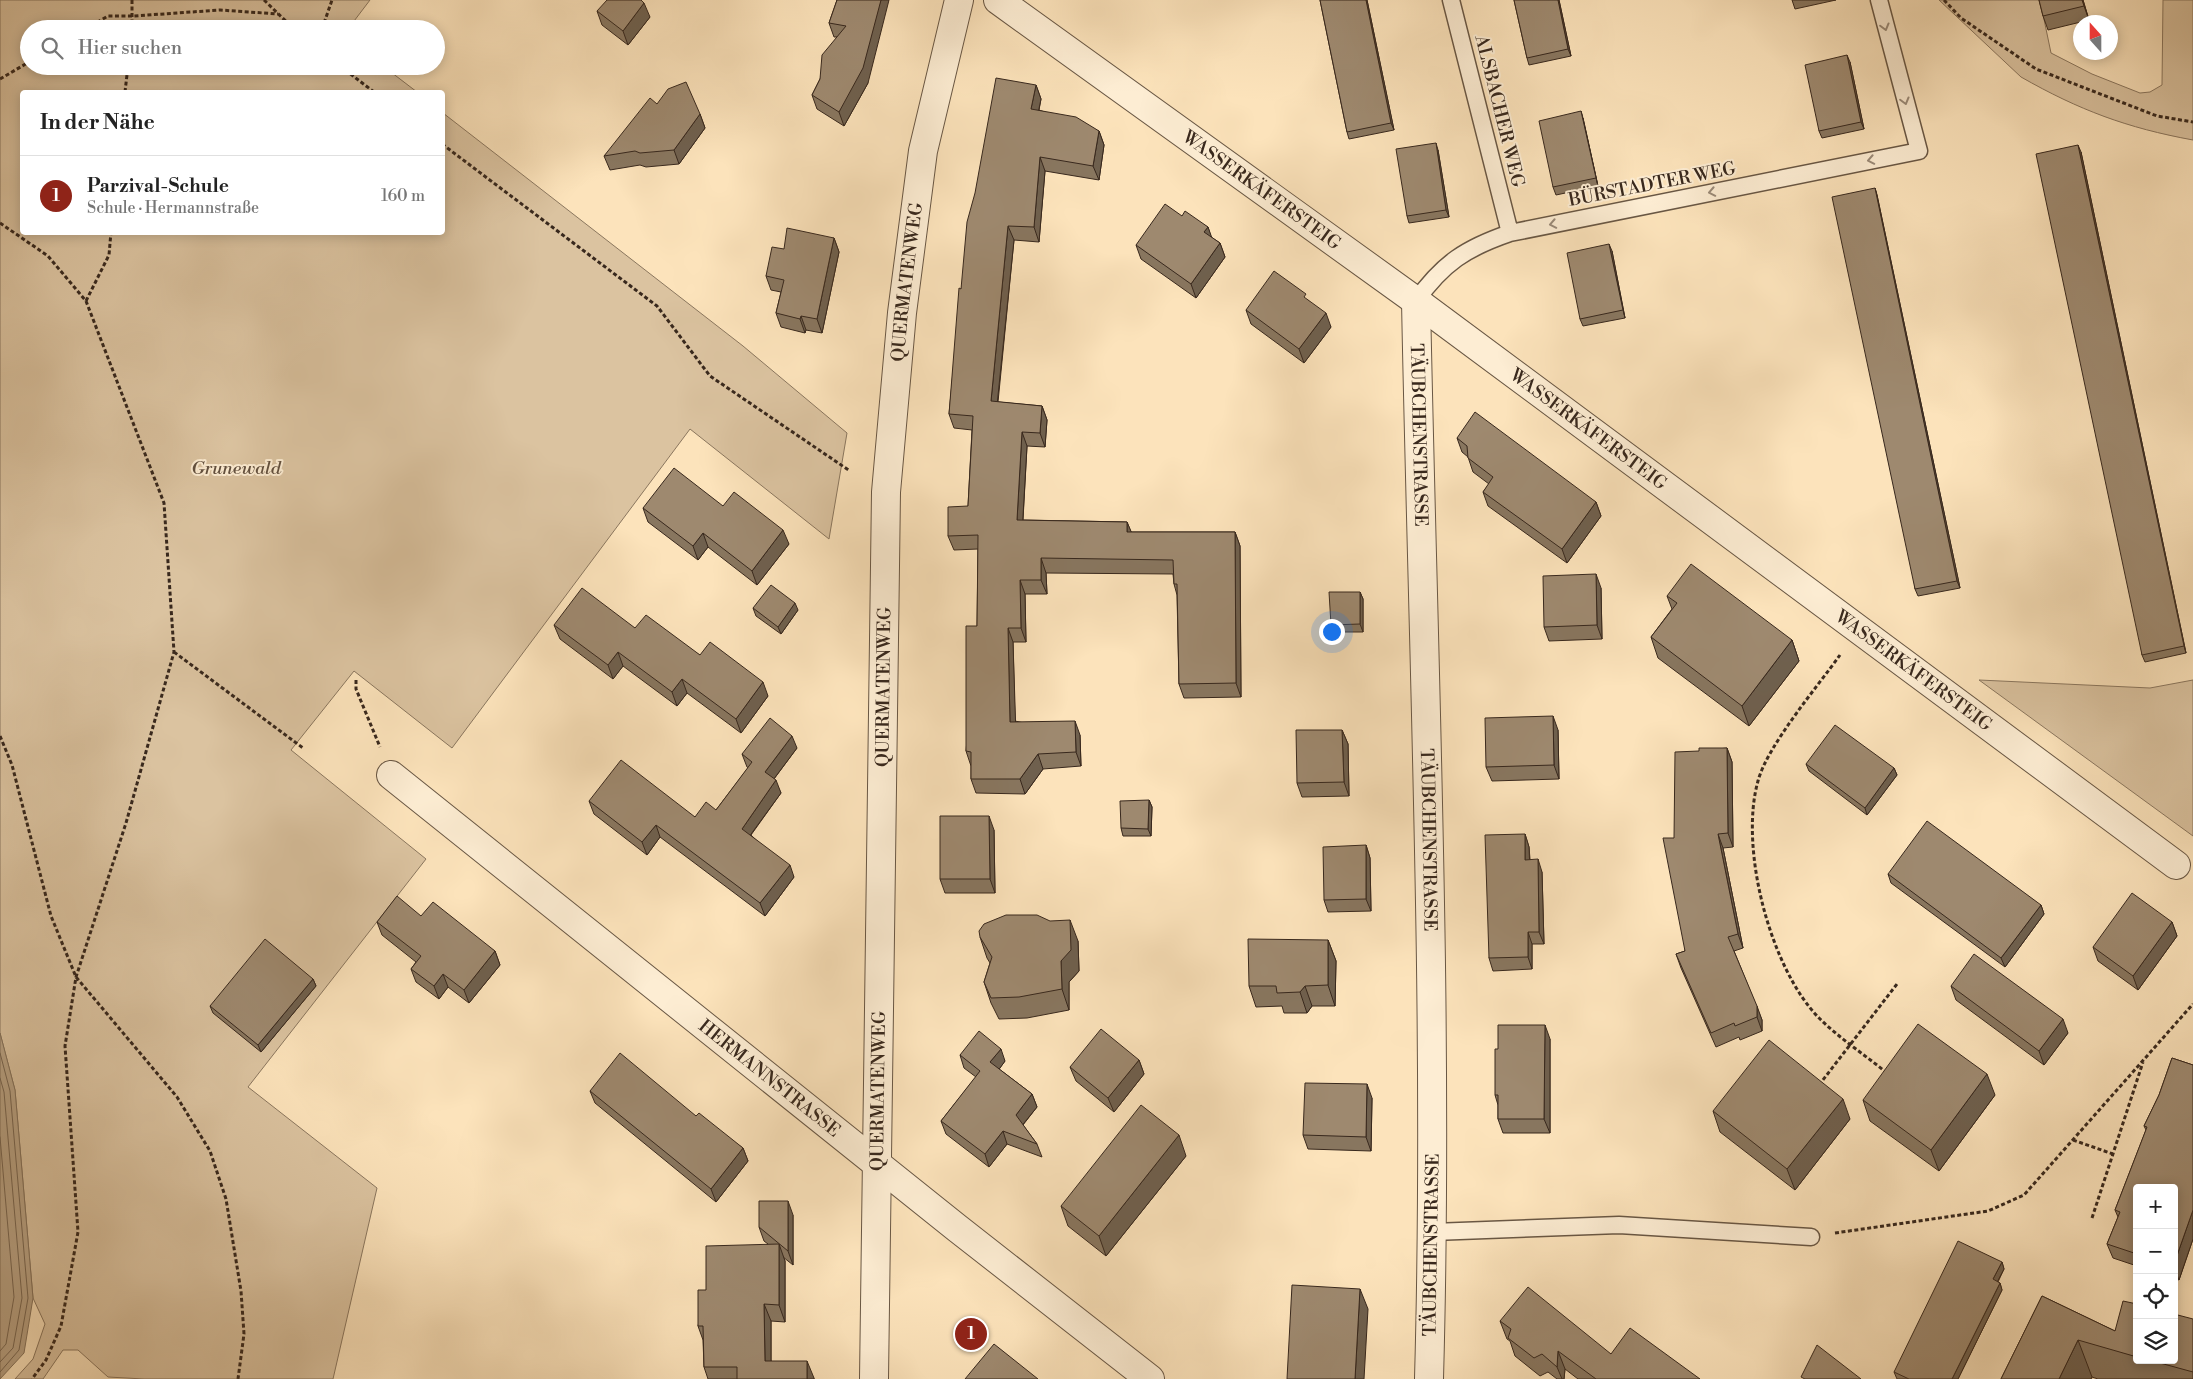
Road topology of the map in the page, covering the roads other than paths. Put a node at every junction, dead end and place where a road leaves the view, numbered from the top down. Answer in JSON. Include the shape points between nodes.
{"nodes":[{"id":1,"x":960,"y":0,"type":"edge"},
{"id":2,"x":998,"y":0,"type":"edge"},
{"id":3,"x":1451,"y":0,"type":"edge"},
{"id":4,"x":1879,"y":0,"type":"edge"},
{"id":5,"x":1510,"y":233,"type":"junction"},
{"id":6,"x":1416,"y":301,"type":"junction"},
{"id":7,"x":391,"y":774,"type":"road end"},
{"id":8,"x":2176,"y":865,"type":"dead end"},
{"id":9,"x":876,"y":1163,"type":"junction"},
{"id":10,"x":1433,"y":1232,"type":"junction"},
{"id":11,"x":1810,"y":1237,"type":"road end"},
{"id":12,"x":874,"y":1379,"type":"edge"},
{"id":13,"x":1150,"y":1379,"type":"edge"},
{"id":14,"x":1429,"y":1379,"type":"edge"}],
"edges":[{"from":1,"to":9,"type":"street","name":"QUERMATENWEG","via":[[924,151],[902,313],[886,492]]},
{"from":2,"to":6,"type":"street","name":"WASSERKÄFERSTEIG"},
{"from":3,"to":5,"type":"lane","name":"ALSBACHER WEG"},
{"from":4,"to":5,"type":"lane","name":"BÜRSTADTER WEG","one_way":true,"via":[[1919,150]]},
{"from":5,"to":6,"type":"lane","name":"BÜRSTADTER WEG","via":[[1481,242],[1456,257],[1434,277]]},
{"from":6,"to":8,"type":"street","name":"WASSERKÄFERSTEIG"},
{"from":6,"to":10,"type":"street","name":"TÄUBCHENSTRASSE"},
{"from":7,"to":9,"type":"street","name":"HERMANNSTRASSE"},
{"from":9,"to":12,"type":"street","name":"QUERMATENWEG"},
{"from":9,"to":13,"type":"street","name":"HERMANNSTRASSE"},
{"from":10,"to":11,"type":"lane","via":[[1619,1225]]},
{"from":10,"to":14,"type":"street","name":"TÄUBCHENSTRASSE"}]}
